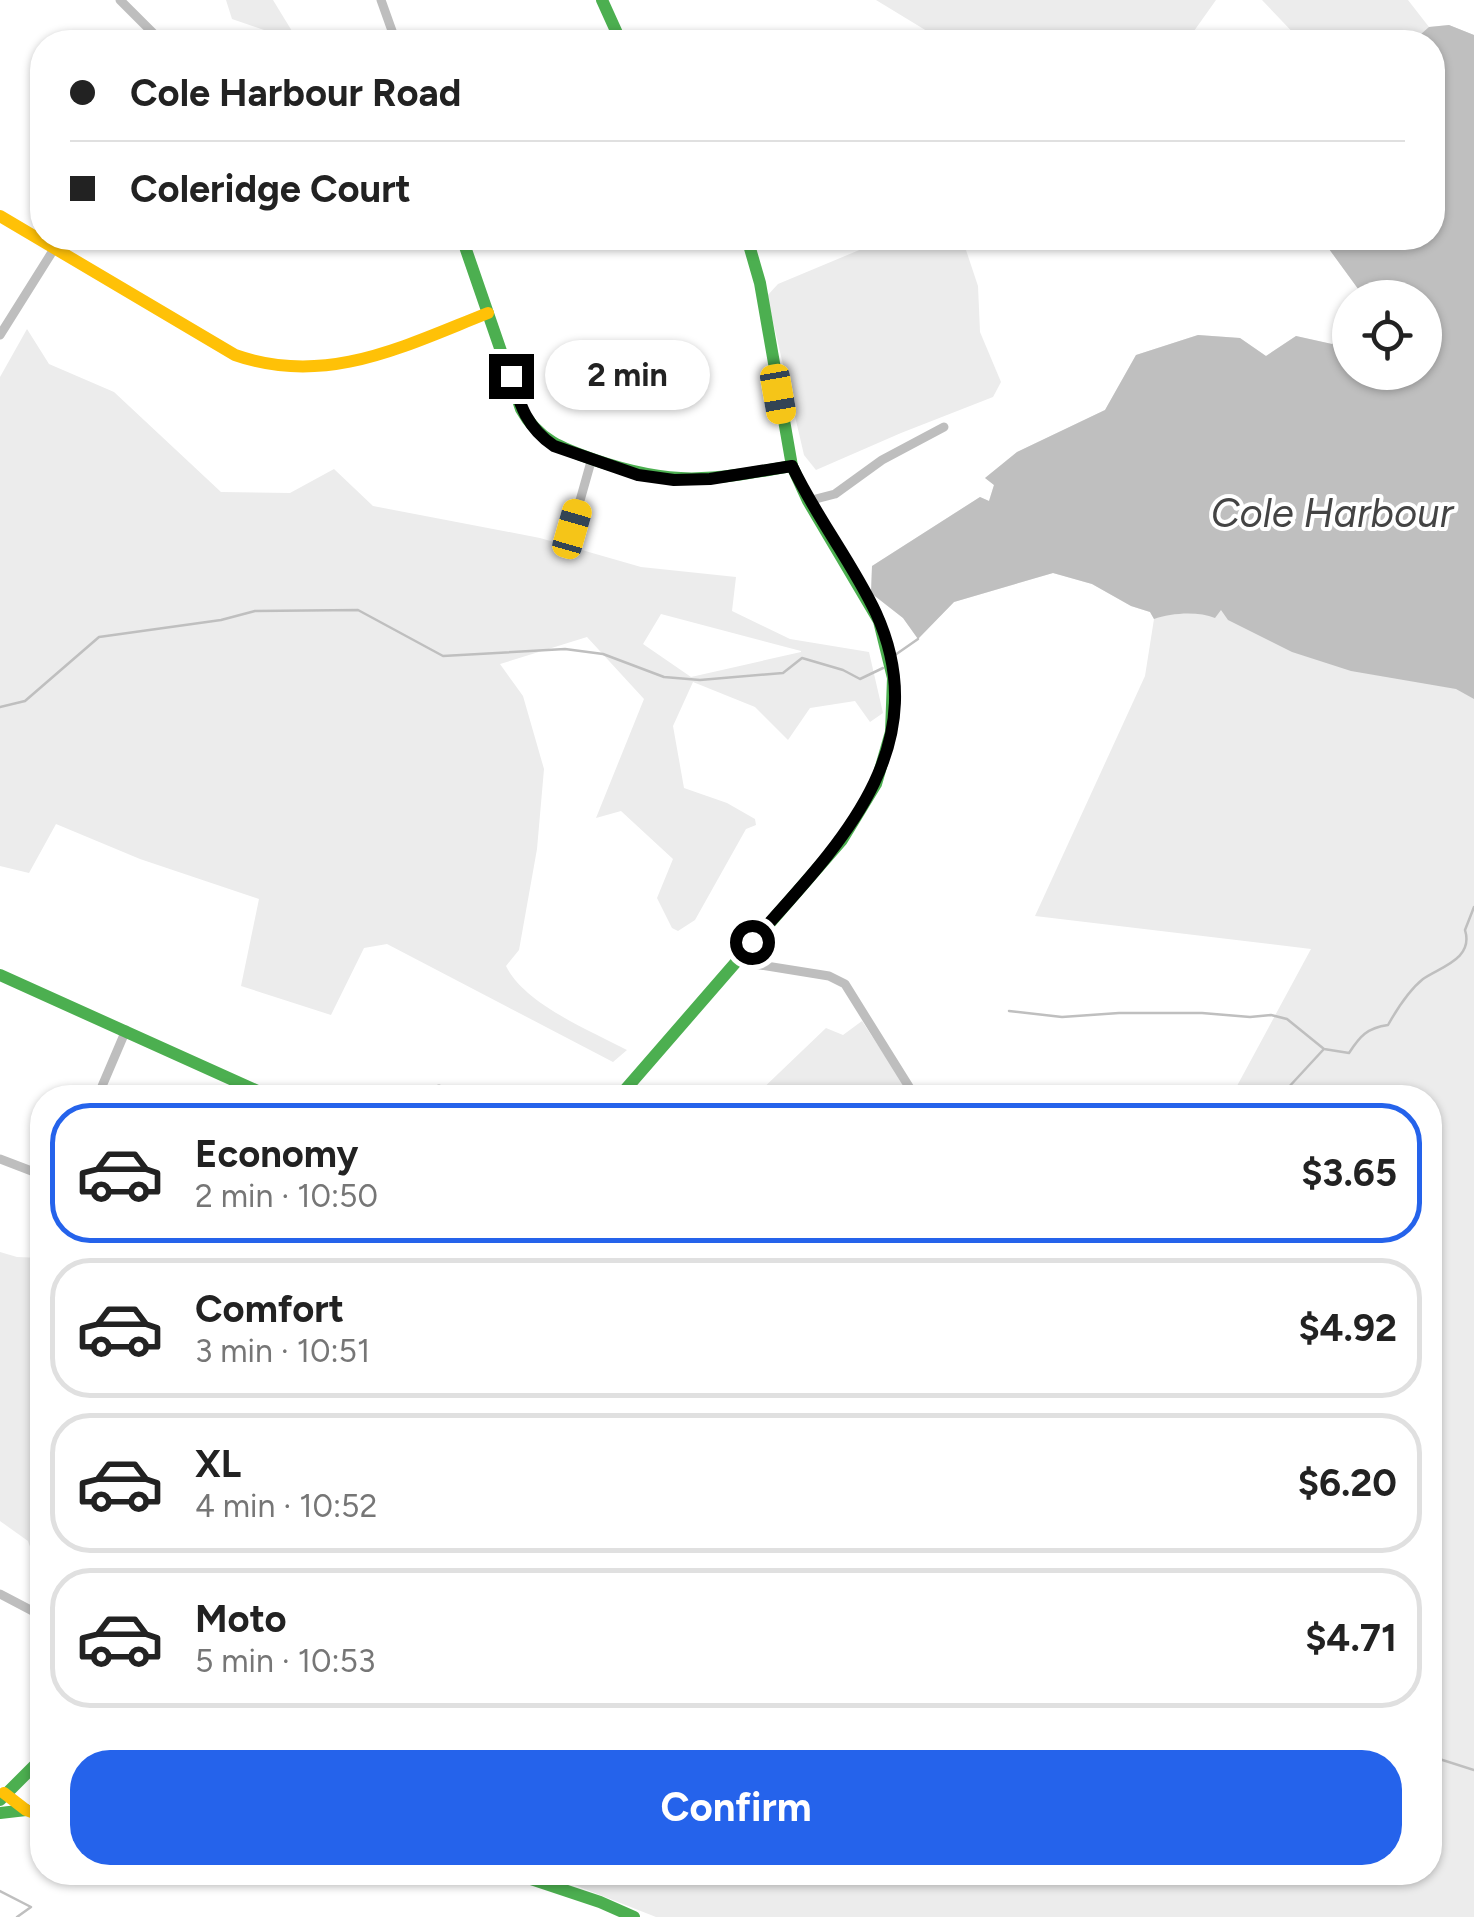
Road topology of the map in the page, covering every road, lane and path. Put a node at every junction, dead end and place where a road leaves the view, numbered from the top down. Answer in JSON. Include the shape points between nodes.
{"nodes":[{"id":1,"x":120,"y":0,"type":"edge"},
{"id":2,"x":381,"y":0,"type":"edge"},
{"id":3,"x":602,"y":0,"type":"edge"},
{"id":4,"x":150,"y":30,"type":"edge"},
{"id":5,"x":392,"y":30,"type":"edge"},
{"id":6,"x":616,"y":30,"type":"edge"},
{"id":7,"x":0,"y":216,"type":"edge"},
{"id":8,"x":30,"y":234,"type":"edge"},
{"id":9,"x":53,"y":250,"type":"edge"},
{"id":10,"x":56,"y":250,"type":"edge"},
{"id":11,"x":466,"y":250,"type":"edge"},
{"id":12,"x":750,"y":250,"type":"edge"},
{"id":13,"x":488,"y":313,"type":"junction"},
{"id":14,"x":0,"y":335,"type":"edge"},
{"id":15,"x":944,"y":427,"type":"dead end"},
{"id":16,"x":592,"y":458,"type":"junction"},
{"id":17,"x":792,"y":466,"type":"junction"},
{"id":18,"x":808,"y":501,"type":"junction"},
{"id":19,"x":572,"y":529,"type":"dead end"},
{"id":20,"x":735,"y":960,"type":"junction"},
{"id":21,"x":0,"y":975,"type":"edge"},
{"id":22,"x":126,"y":1030,"type":"junction"},
{"id":23,"x":103,"y":1085,"type":"edge"},
{"id":24,"x":246,"y":1085,"type":"edge"},
{"id":25,"x":629,"y":1085,"type":"edge"},
{"id":26,"x":908,"y":1085,"type":"edge"},
{"id":27,"x":0,"y":1159,"type":"edge"},
{"id":28,"x":30,"y":1170,"type":"edge"},
{"id":29,"x":0,"y":1594,"type":"edge"},
{"id":30,"x":30,"y":1610,"type":"edge"},
{"id":31,"x":30,"y":1769,"type":"edge"},
{"id":32,"x":2,"y":1796,"type":"edge"},
{"id":33,"x":26,"y":1810,"type":"junction"},
{"id":34,"x":30,"y":1812,"type":"edge"},
{"id":35,"x":0,"y":1813,"type":"edge"},
{"id":36,"x":546,"y":1885,"type":"edge"},
{"id":37,"x":634,"y":1917,"type":"edge"}],
"edges":[{"from":1,"to":4,"type":"street"},
{"from":2,"to":5,"type":"street"},
{"from":3,"to":6,"type":"street"},
{"from":7,"to":8,"type":"street"},
{"from":9,"to":14,"type":"street"},
{"from":10,"to":13,"type":"street","via":[[234,356],[274,369],[330,368]]},
{"from":11,"to":13,"type":"street"},
{"from":12,"to":17,"type":"street"},
{"from":13,"to":16,"type":"street","via":[[532,428],[554,446]]},
{"from":15,"to":18,"type":"street","via":[[835,494]]},
{"from":16,"to":17,"type":"street","via":[[638,475],[685,480]]},
{"from":16,"to":19,"type":"street"},
{"from":17,"to":18,"type":"street"},
{"from":18,"to":20,"type":"street","via":[[883,631],[893,678],[891,732],[876,784],[850,828]]},
{"from":20,"to":25,"type":"street"},
{"from":20,"to":26,"type":"street","via":[[845,984]]},
{"from":21,"to":22,"type":"street"},
{"from":22,"to":23,"type":"street"},
{"from":22,"to":24,"type":"street"},
{"from":27,"to":28,"type":"street"},
{"from":29,"to":30,"type":"street"},
{"from":31,"to":32,"type":"street"},
{"from":32,"to":33,"type":"street"},
{"from":33,"to":34,"type":"street"},
{"from":33,"to":35,"type":"street"},
{"from":36,"to":37,"type":"street"}]}
